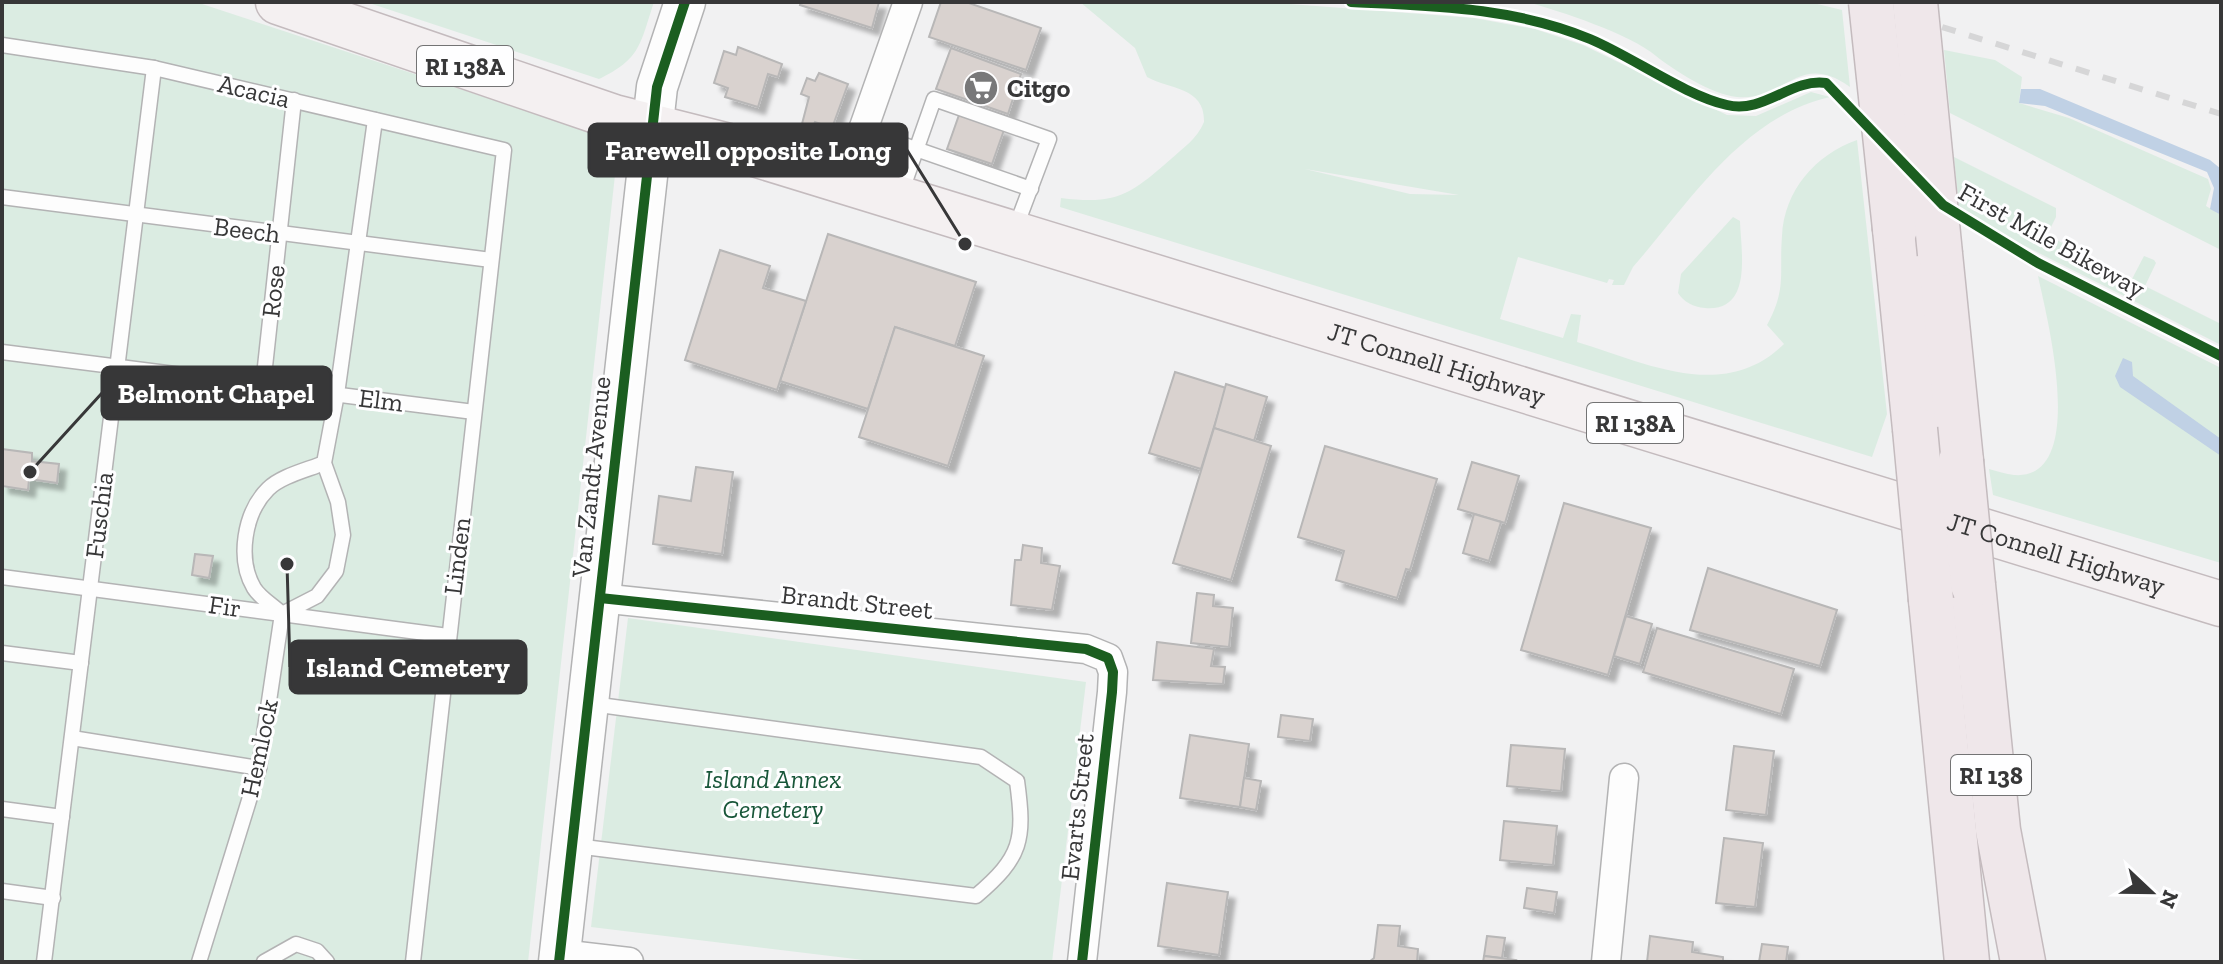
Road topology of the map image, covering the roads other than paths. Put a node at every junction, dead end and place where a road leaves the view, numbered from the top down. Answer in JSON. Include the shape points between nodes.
{"nodes":[{"id":1,"x":278,"y":2,"type":"edge"},
{"id":2,"x":685,"y":2,"type":"edge"},
{"id":3,"x":908,"y":2,"type":"edge"},
{"id":4,"x":1871,"y":2,"type":"edge"},
{"id":5,"x":1915,"y":2,"type":"edge"},
{"id":6,"x":2,"y":45,"type":"edge"},
{"id":7,"x":154,"y":68,"type":"junction"},
{"id":8,"x":294,"y":100,"type":"junction"},
{"id":9,"x":375,"y":120,"type":"junction"},
{"id":10,"x":653,"y":128,"type":"junction"},
{"id":11,"x":864,"y":131,"type":"junction"},
{"id":12,"x":917,"y":149,"type":"junction"},
{"id":13,"x":504,"y":150,"type":"joint"},
{"id":14,"x":845,"y":181,"type":"junction"},
{"id":15,"x":1031,"y":189,"type":"junction"},
{"id":16,"x":2,"y":197,"type":"edge"},
{"id":17,"x":899,"y":198,"type":"junction"},
{"id":18,"x":136,"y":217,"type":"junction"},
{"id":19,"x":1014,"y":233,"type":"junction"},
{"id":20,"x":279,"y":234,"type":"junction"},
{"id":21,"x":358,"y":244,"type":"junction"},
{"id":22,"x":491,"y":260,"type":"junction"},
{"id":23,"x":2,"y":352,"type":"edge"},
{"id":24,"x":118,"y":367,"type":"junction"},
{"id":25,"x":263,"y":385,"type":"junction"},
{"id":26,"x":337,"y":394,"type":"junction"},
{"id":27,"x":474,"y":412,"type":"junction"},
{"id":28,"x":324,"y":463,"type":"junction"},
{"id":29,"x":2,"y":577,"type":"edge"},
{"id":30,"x":91,"y":588,"type":"junction"},
{"id":31,"x":600,"y":598,"type":"junction"},
{"id":32,"x":2221,"y":604,"type":"edge"},
{"id":33,"x":282,"y":614,"type":"junction"},
{"id":34,"x":448,"y":636,"type":"junction"},
{"id":35,"x":2,"y":653,"type":"edge"},
{"id":36,"x":1108,"y":658,"type":"joint"},
{"id":37,"x":81,"y":663,"type":"junction"},
{"id":38,"x":588,"y":703,"type":"junction"},
{"id":39,"x":72,"y":738,"type":"junction"},
{"id":40,"x":259,"y":768,"type":"junction"},
{"id":41,"x":1624,"y":778,"type":"dead end"},
{"id":42,"x":2,"y":809,"type":"edge"},
{"id":43,"x":62,"y":817,"type":"junction"},
{"id":44,"x":572,"y":845,"type":"junction"},
{"id":45,"x":2,"y":891,"type":"edge"},
{"id":46,"x":53,"y":898,"type":"junction"},
{"id":47,"x":560,"y":958,"type":"edge"},
{"id":48,"x":44,"y":962,"type":"edge"},
{"id":49,"x":199,"y":962,"type":"edge"},
{"id":50,"x":264,"y":962,"type":"edge"},
{"id":51,"x":327,"y":962,"type":"edge"},
{"id":52,"x":413,"y":962,"type":"edge"},
{"id":53,"x":629,"y":962,"type":"edge"},
{"id":54,"x":1082,"y":962,"type":"edge"},
{"id":55,"x":1606,"y":962,"type":"edge"},
{"id":56,"x":1967,"y":962,"type":"edge"},
{"id":57,"x":2023,"y":962,"type":"edge"}],
"edges":[{"from":1,"to":10,"type":"main road","number":"RI 138A"},
{"from":2,"to":10,"type":"street","name":"Van Zandt Avenue","via":[[657,87]]},
{"from":3,"to":11,"type":"street"},
{"from":4,"to":56,"type":"highway","number":"RI 138","bridge":true},
{"from":5,"to":57,"type":"highway","number":"RI 138","bridge":true,"via":[[1998,830]]},
{"from":6,"to":7,"type":"lane","name":"Acacia"},
{"from":7,"to":8,"type":"lane","name":"Acacia"},
{"from":7,"to":18,"type":"lane","name":"Fuschia"},
{"from":8,"to":9,"type":"lane","name":"Acacia"},
{"from":8,"to":20,"type":"lane","name":"Rose"},
{"from":9,"to":13,"type":"lane","name":"Acacia"},
{"from":9,"to":21,"type":"lane"},
{"from":10,"to":14,"type":"main road","name":"JT Connell Highway","number":"RI 138A"},
{"from":10,"to":31,"type":"street","name":"Van Zandt Avenue"},
{"from":11,"to":12,"type":"lane"},
{"from":11,"to":14,"type":"street"},
{"from":12,"to":15,"type":"lane"},
{"from":12,"to":15,"type":"lane","via":[[934,99],[1049,139]]},
{"from":12,"to":17,"type":"lane"},
{"from":13,"to":22,"type":"lane","name":"Linden"},
{"from":14,"to":17,"type":"main road","name":"JT Connell Highway","number":"RI 138A"},
{"from":15,"to":19,"type":"lane"},
{"from":16,"to":18,"type":"lane","name":"Beech"},
{"from":17,"to":19,"type":"main road","name":"JT Connell Highway","number":"RI 138A"},
{"from":18,"to":20,"type":"lane","name":"Beech"},
{"from":18,"to":24,"type":"lane","name":"Fuschia"},
{"from":19,"to":32,"type":"main road","name":"JT Connell Highway","number":"RI 138A"},
{"from":20,"to":21,"type":"lane","name":"Beech"},
{"from":20,"to":25,"type":"lane","name":"Rose"},
{"from":21,"to":22,"type":"lane","name":"Beech"},
{"from":21,"to":26,"type":"lane"},
{"from":22,"to":27,"type":"lane","name":"Linden"},
{"from":23,"to":24,"type":"lane","name":"Elm"},
{"from":24,"to":25,"type":"lane","name":"Elm"},
{"from":24,"to":30,"type":"lane","name":"Fuschia"},
{"from":25,"to":26,"type":"lane","name":"Elm"},
{"from":26,"to":27,"type":"lane","name":"Elm"},
{"from":26,"to":28,"type":"lane"},
{"from":27,"to":34,"type":"lane","name":"Linden"},
{"from":28,"to":33,"type":"lane","via":[[343,535],[336,571],[317,596]]},
{"from":28,"to":33,"type":"lane","via":[[270,487],[252,510],[246,561],[255,589]]},
{"from":29,"to":30,"type":"lane","name":"Fir"},
{"from":30,"to":33,"type":"lane","name":"Fir"},
{"from":30,"to":37,"type":"lane","name":"Fuschia"},
{"from":31,"to":36,"type":"street","name":"Brandt Street","via":[[1086,649]]},
{"from":31,"to":38,"type":"street","name":"Van Zandt Avenue"},
{"from":33,"to":34,"type":"lane","name":"Fir"},
{"from":33,"to":40,"type":"lane","name":"Hemlock"},
{"from":34,"to":52,"type":"lane","name":"Linden"},
{"from":35,"to":37,"type":"lane"},
{"from":36,"to":54,"type":"street","name":"Evarts Street","via":[[1112,692]]},
{"from":37,"to":39,"type":"lane","name":"Fuschia"},
{"from":38,"to":44,"type":"street","name":"Van Zandt Avenue"},
{"from":38,"to":44,"type":"lane","via":[[981,757],[1017,781],[1023,824],[1007,869],[976,896]]},
{"from":39,"to":40,"type":"lane"},
{"from":39,"to":43,"type":"lane","name":"Fuschia"},
{"from":40,"to":49,"type":"lane","name":"Hemlock"},
{"from":41,"to":55,"type":"street"},
{"from":42,"to":43,"type":"lane"},
{"from":43,"to":46,"type":"lane","name":"Fuschia"},
{"from":44,"to":47,"type":"street","name":"Van Zandt Avenue"},
{"from":45,"to":46,"type":"lane"},
{"from":46,"to":48,"type":"lane","name":"Fuschia"},
{"from":47,"to":53,"type":"street"},
{"from":50,"to":51,"type":"lane","via":[[296,944],[317,951]]}]}
